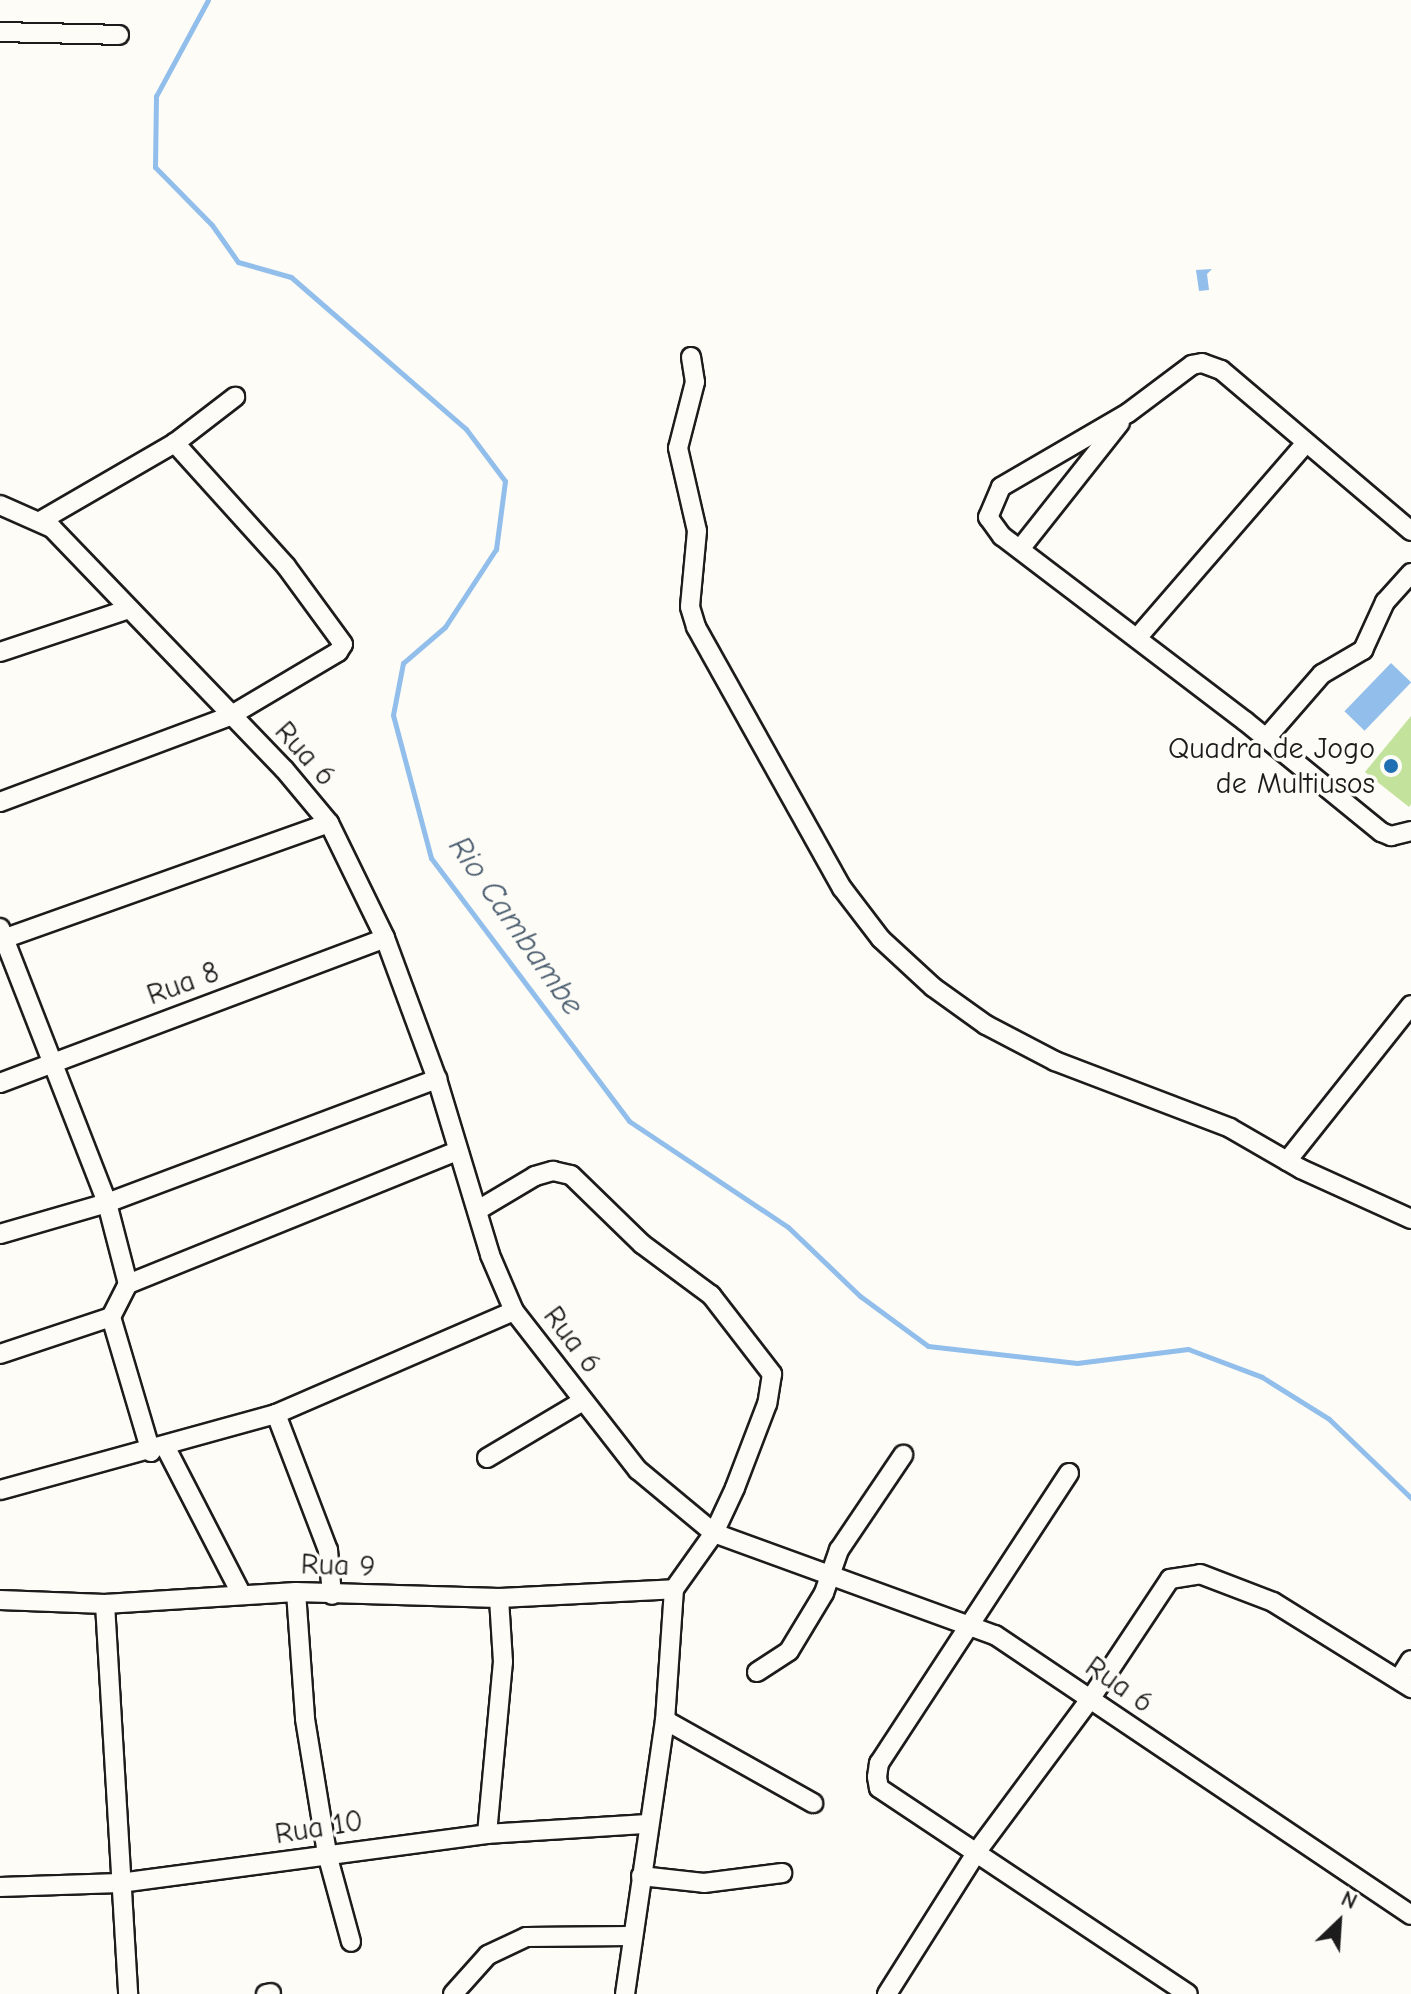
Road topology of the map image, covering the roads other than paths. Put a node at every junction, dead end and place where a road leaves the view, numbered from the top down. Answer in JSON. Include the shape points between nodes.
{"nodes":[{"id":1,"x":0,"y":32,"type":"edge"},
{"id":2,"x":119,"y":35,"type":"dead end"},
{"id":3,"x":691,"y":357,"type":"dead end"},
{"id":4,"x":235,"y":397,"type":"dead end"},
{"id":5,"x":1128,"y":413,"type":"junction"},
{"id":6,"x":175,"y":443,"type":"junction"},
{"id":7,"x":1305,"y":444,"type":"junction"},
{"id":8,"x":0,"y":505,"type":"edge"},
{"id":9,"x":42,"y":520,"type":"junction"},
{"id":10,"x":1411,"y":531,"type":"edge"},
{"id":11,"x":1020,"y":549,"type":"junction"},
{"id":12,"x":1411,"y":573,"type":"edge"},
{"id":13,"x":129,"y":609,"type":"junction"},
{"id":14,"x":1137,"y":638,"type":"junction"},
{"id":15,"x":0,"y":652,"type":"edge"},
{"id":16,"x":230,"y":716,"type":"junction"},
{"id":17,"x":1267,"y":737,"type":"junction"},
{"id":18,"x":0,"y":802,"type":"edge"},
{"id":19,"x":329,"y":823,"type":"junction"},
{"id":20,"x":1411,"y":831,"type":"edge"},
{"id":21,"x":2,"y":934,"type":"edge"},
{"id":22,"x":385,"y":938,"type":"junction"},
{"id":23,"x":1411,"y":1005,"type":"edge"},
{"id":24,"x":49,"y":1063,"type":"junction"},
{"id":25,"x":437,"y":1079,"type":"junction"},
{"id":26,"x":0,"y":1083,"type":"edge"},
{"id":27,"x":458,"y":1151,"type":"junction"},
{"id":28,"x":1287,"y":1161,"type":"junction"},
{"id":29,"x":107,"y":1203,"type":"junction"},
{"id":30,"x":478,"y":1210,"type":"junction"},
{"id":31,"x":1411,"y":1219,"type":"edge"},
{"id":32,"x":0,"y":1234,"type":"edge"},
{"id":33,"x":128,"y":1284,"type":"junction"},
{"id":34,"x":514,"y":1311,"type":"junction"},
{"id":35,"x":111,"y":1317,"type":"junction"},
{"id":36,"x":0,"y":1354,"type":"edge"},
{"id":37,"x":583,"y":1401,"type":"junction"},
{"id":38,"x":276,"y":1414,"type":"junction"},
{"id":39,"x":159,"y":1450,"type":"junction"},
{"id":40,"x":903,"y":1455,"type":"dead end"},
{"id":41,"x":487,"y":1458,"type":"dead end"},
{"id":42,"x":1069,"y":1473,"type":"dead end"},
{"id":43,"x":0,"y":1490,"type":"edge"},
{"id":44,"x":714,"y":1533,"type":"junction"},
{"id":45,"x":830,"y":1577,"type":"junction"},
{"id":46,"x":674,"y":1589,"type":"junction"},
{"id":47,"x":296,"y":1592,"type":"junction"},
{"id":48,"x":241,"y":1593,"type":"junction"},
{"id":49,"x":332,"y":1595,"type":"junction"},
{"id":50,"x":499,"y":1598,"type":"junction"},
{"id":51,"x":0,"y":1600,"type":"edge"},
{"id":52,"x":105,"y":1604,"type":"junction"},
{"id":53,"x":967,"y":1625,"type":"junction"},
{"id":54,"x":1411,"y":1660,"type":"edge"},
{"id":55,"x":757,"y":1672,"type":"dead end"},
{"id":56,"x":1405,"y":1684,"type":"edge"},
{"id":57,"x":1091,"y":1698,"type":"junction"},
{"id":58,"x":665,"y":1720,"type":"junction"},
{"id":59,"x":813,"y":1803,"type":"dead end"},
{"id":60,"x":647,"y":1824,"type":"junction"},
{"id":61,"x":487,"y":1834,"type":"junction"},
{"id":62,"x":978,"y":1850,"type":"junction"},
{"id":63,"x":327,"y":1854,"type":"junction"},
{"id":64,"x":782,"y":1873,"type":"dead end"},
{"id":65,"x":641,"y":1876,"type":"junction"},
{"id":66,"x":120,"y":1883,"type":"junction"},
{"id":67,"x":0,"y":1887,"type":"edge"},
{"id":68,"x":1411,"y":1915,"type":"edge"},
{"id":69,"x":630,"y":1936,"type":"junction"},
{"id":70,"x":351,"y":1942,"type":"dead end"},
{"id":71,"x":128,"y":1994,"type":"edge"},
{"id":72,"x":453,"y":1994,"type":"edge"},
{"id":73,"x":625,"y":1994,"type":"edge"},
{"id":74,"x":887,"y":1994,"type":"edge"},
{"id":75,"x":1188,"y":1994,"type":"edge"}],
"edges":[{"from":1,"to":2,"type":"street"},
{"from":3,"to":28,"type":"street","via":[[693,391],[678,448],[697,531],[690,607],[696,627],[842,888],[881,939],[933,987],[986,1025],[1055,1061],[1249,1136]]},
{"from":4,"to":6,"type":"street"},
{"from":5,"to":7,"type":"street","via":[[1192,365],[1206,363]]},
{"from":5,"to":11,"type":"street"},
{"from":5,"to":11,"type":"street","via":[[1001,487],[988,517],[991,527]]},
{"from":6,"to":9,"type":"street"},
{"from":6,"to":16,"type":"street","via":[[250,523],[343,644],[338,652]]},
{"from":7,"to":10,"type":"street"},
{"from":7,"to":14,"type":"street"},
{"from":8,"to":9,"type":"street","name":"Rua 6"},
{"from":9,"to":13,"type":"street","name":"Rua 6"},
{"from":11,"to":14,"type":"street"},
{"from":12,"to":17,"type":"street","via":[[1385,602],[1363,650],[1322,674]]},
{"from":13,"to":15,"type":"street"},
{"from":13,"to":16,"type":"street","name":"Rua 6"},
{"from":14,"to":17,"type":"street"},
{"from":16,"to":18,"type":"street"},
{"from":16,"to":19,"type":"street","name":"Rua 6"},
{"from":17,"to":20,"type":"street","via":[[1381,832],[1391,836]]},
{"from":19,"to":21,"type":"street"},
{"from":19,"to":22,"type":"street","name":"Rua 6"},
{"from":21,"to":24,"type":"street"},
{"from":22,"to":24,"type":"street","name":"Rua 8"},
{"from":22,"to":25,"type":"street","name":"Rua 6"},
{"from":23,"to":28,"type":"street"},
{"from":24,"to":26,"type":"street","name":"Rua 8"},
{"from":24,"to":29,"type":"street"},
{"from":25,"to":27,"type":"street","name":"Rua 6"},
{"from":25,"to":29,"type":"street"},
{"from":27,"to":30,"type":"street","name":"Rua 6"},
{"from":27,"to":33,"type":"street"},
{"from":28,"to":31,"type":"street"},
{"from":29,"to":32,"type":"street"},
{"from":29,"to":33,"type":"street"},
{"from":30,"to":34,"type":"street","name":"Rua 6"},
{"from":30,"to":44,"type":"street","via":[[535,1176],[553,1171],[571,1175],[642,1244],[711,1295],[768,1363],[767,1404]]},
{"from":33,"to":35,"type":"street"},
{"from":34,"to":37,"type":"street","name":"Rua 6"},
{"from":34,"to":38,"type":"street"},
{"from":35,"to":36,"type":"street"},
{"from":35,"to":39,"type":"street"},
{"from":37,"to":41,"type":"street"},
{"from":37,"to":44,"type":"street","name":"Rua 6","via":[[638,1470]]},
{"from":38,"to":39,"type":"street"},
{"from":38,"to":49,"type":"street","via":[[328,1550]]},
{"from":39,"to":43,"type":"street"},
{"from":39,"to":48,"type":"street"},
{"from":40,"to":45,"type":"street","via":[[839,1550]]},
{"from":42,"to":53,"type":"street"},
{"from":44,"to":45,"type":"street","name":"Rua 6"},
{"from":44,"to":46,"type":"street"},
{"from":45,"to":53,"type":"street","name":"Rua 6"},
{"from":45,"to":55,"type":"street","via":[[789,1651]]},
{"from":46,"to":50,"type":"street","name":"Rua 9"},
{"from":46,"to":58,"type":"street"},
{"from":47,"to":48,"type":"street","name":"Rua 9"},
{"from":47,"to":49,"type":"street","name":"Rua 9"},
{"from":47,"to":63,"type":"street","via":[[305,1719]]},
{"from":48,"to":52,"type":"street","name":"Rua 9"},
{"from":49,"to":50,"type":"street","name":"Rua 9"},
{"from":50,"to":61,"type":"street","via":[[503,1662]]},
{"from":51,"to":52,"type":"street","name":"Rua 9"},
{"from":52,"to":66,"type":"street"},
{"from":53,"to":57,"type":"street","name":"Rua 6","via":[[995,1635]]},
{"from":53,"to":62,"type":"street","via":[[879,1763],[877,1777],[879,1788]]},
{"from":54,"to":56,"type":"street"},
{"from":56,"to":57,"type":"street","via":[[1273,1602],[1229,1582],[1182,1573],[1158,1595]]},
{"from":57,"to":62,"type":"street"},
{"from":57,"to":68,"type":"street","name":"Rua 6"},
{"from":58,"to":59,"type":"street"},
{"from":58,"to":60,"type":"street"},
{"from":60,"to":61,"type":"street","name":"Rua 10"},
{"from":60,"to":65,"type":"street"},
{"from":61,"to":63,"type":"street","name":"Rua 10"},
{"from":62,"to":74,"type":"street"},
{"from":62,"to":75,"type":"street"},
{"from":63,"to":66,"type":"street","name":"Rua 10"},
{"from":63,"to":70,"type":"street"},
{"from":64,"to":65,"type":"street","via":[[704,1883]]},
{"from":65,"to":69,"type":"street"},
{"from":66,"to":67,"type":"street","name":"Rua 10"},
{"from":66,"to":71,"type":"street"},
{"from":69,"to":72,"type":"street","via":[[526,1937],[488,1955]]},
{"from":69,"to":73,"type":"street"}]}
